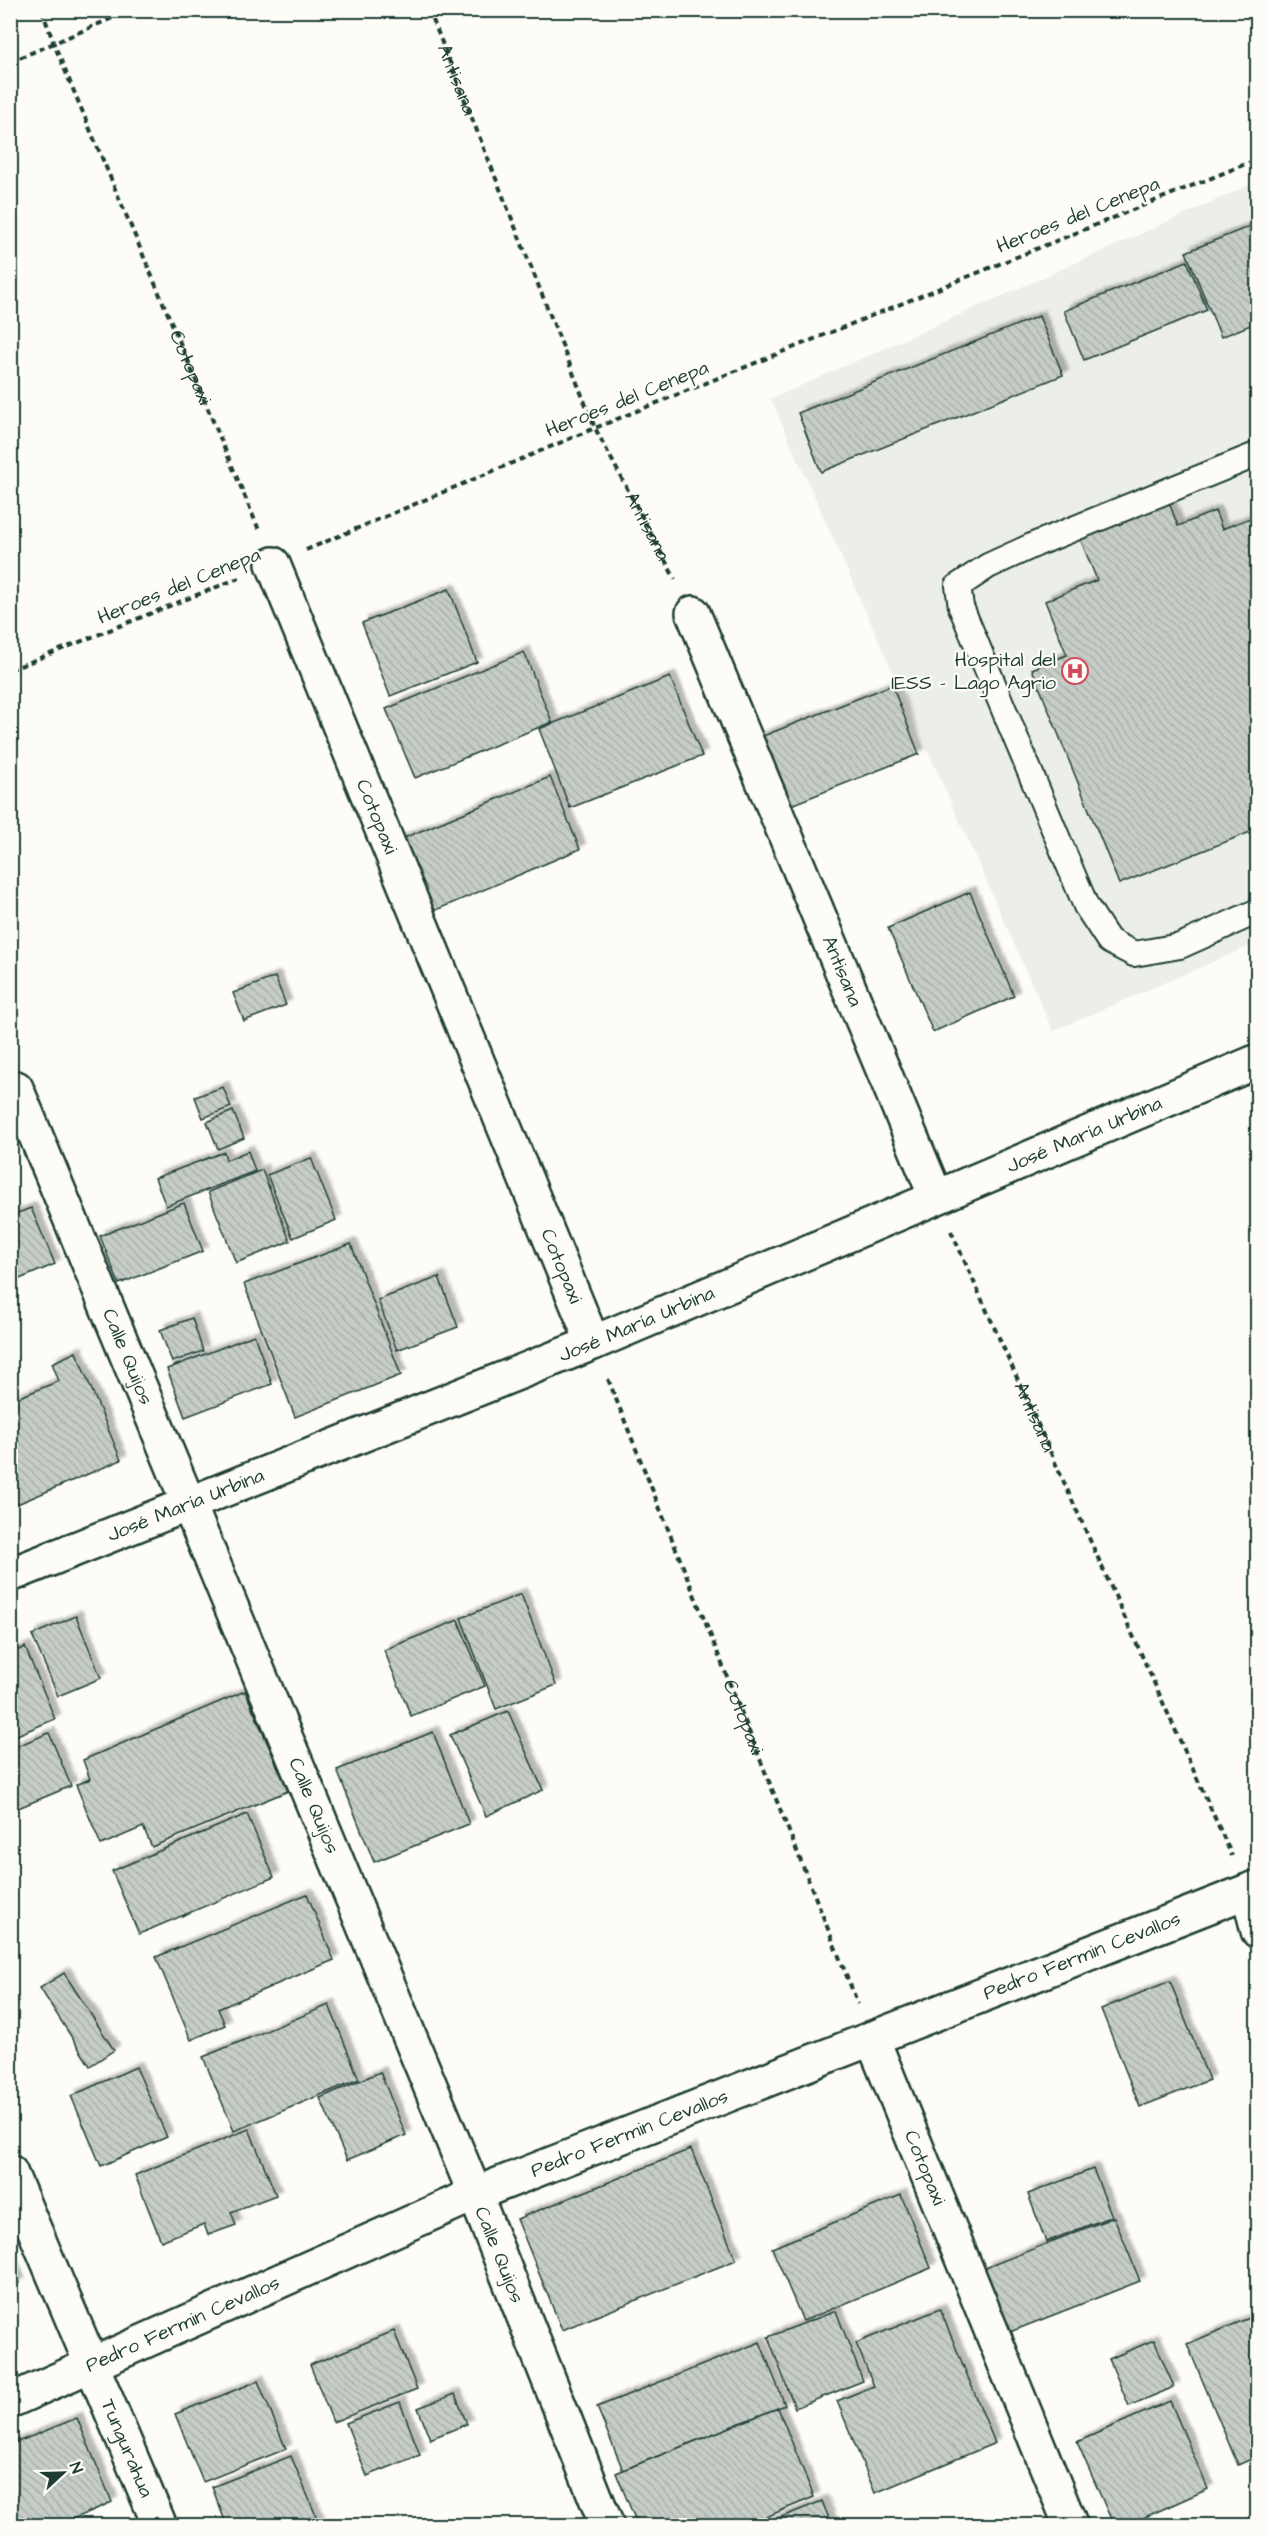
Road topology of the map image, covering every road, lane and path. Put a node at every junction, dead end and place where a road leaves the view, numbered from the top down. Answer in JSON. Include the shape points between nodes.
{"nodes":[{"id":1,"x":42,"y":10,"type":"edge"},
{"id":2,"x":131,"y":10,"type":"edge"},
{"id":3,"x":429,"y":10,"type":"edge"},
{"id":4,"x":54,"y":44,"type":"junction"},
{"id":5,"x":10,"y":62,"type":"edge"},
{"id":6,"x":1257,"y":159,"type":"edge"},
{"id":7,"x":595,"y":428,"type":"junction"},
{"id":8,"x":1257,"y":454,"type":"edge"},
{"id":9,"x":273,"y":564,"type":"junction"},
{"id":10,"x":693,"y":614,"type":"joint"},
{"id":11,"x":10,"y":670,"type":"edge"},
{"id":12,"x":1257,"y":911,"type":"edge"},
{"id":13,"x":1257,"y":1061,"type":"edge"},
{"id":14,"x":16,"y":1088,"type":"dead end"},
{"id":15,"x":936,"y":1197,"type":"junction"},
{"id":16,"x":593,"y":1343,"type":"junction"},
{"id":17,"x":186,"y":1503,"type":"junction"},
{"id":18,"x":10,"y":1575,"type":"edge"},
{"id":19,"x":1253,"y":1889,"type":"edge"},
{"id":20,"x":1257,"y":1931,"type":"edge"},
{"id":21,"x":872,"y":2038,"type":"junction"},
{"id":22,"x":10,"y":2172,"type":"edge"},
{"id":23,"x":475,"y":2194,"type":"junction"},
{"id":24,"x":94,"y":2365,"type":"junction"},
{"id":25,"x":10,"y":2401,"type":"edge"},
{"id":26,"x":160,"y":2526,"type":"edge"},
{"id":27,"x":607,"y":2526,"type":"edge"},
{"id":28,"x":1071,"y":2526,"type":"edge"}],
"edges":[{"from":1,"to":4,"type":"path","name":"Cotopaxi"},
{"from":2,"to":4,"type":"path"},
{"from":3,"to":7,"type":"path","name":"Antisana"},
{"from":4,"to":5,"type":"path"},
{"from":4,"to":9,"type":"path","name":"Cotopaxi"},
{"from":6,"to":7,"type":"path","name":"Heroes del Cenepa"},
{"from":7,"to":9,"type":"path","name":"Heroes del Cenepa"},
{"from":7,"to":10,"type":"path","name":"Antisana"},
{"from":8,"to":12,"type":"lane","via":[[1036,544],[988,566],[958,586],[961,607],[1086,906],[1109,941],[1134,954],[1180,946]]},
{"from":9,"to":11,"type":"path","name":"Heroes del Cenepa"},
{"from":9,"to":16,"type":"street","name":"Cotopaxi"},
{"from":10,"to":15,"type":"street","name":"Antisana"},
{"from":13,"to":15,"type":"street","name":"José María Urbina"},
{"from":14,"to":17,"type":"street","name":"Calle Quijos"},
{"from":15,"to":16,"type":"street","name":"José María Urbina"},
{"from":15,"to":19,"type":"path","name":"Antisana"},
{"from":16,"to":17,"type":"street","name":"José María Urbina"},
{"from":16,"to":21,"type":"path","name":"Cotopaxi"},
{"from":17,"to":18,"type":"street","name":"José María Urbina"},
{"from":17,"to":23,"type":"street","name":"Calle Quijos"},
{"from":19,"to":20,"type":"street"},
{"from":19,"to":21,"type":"street","name":"Pedro Fermin Cevallos"},
{"from":21,"to":23,"type":"street","name":"Pedro Fermin Cevallos"},
{"from":21,"to":28,"type":"street","name":"Cotopaxi"},
{"from":22,"to":24,"type":"street","name":"Tungurahua"},
{"from":23,"to":24,"type":"street","name":"Pedro Fermin Cevallos"},
{"from":23,"to":27,"type":"street","name":"Calle Quijos"},
{"from":24,"to":25,"type":"street","name":"Pedro Fermin Cevallos"},
{"from":24,"to":26,"type":"street","name":"Tungurahua"}]}
